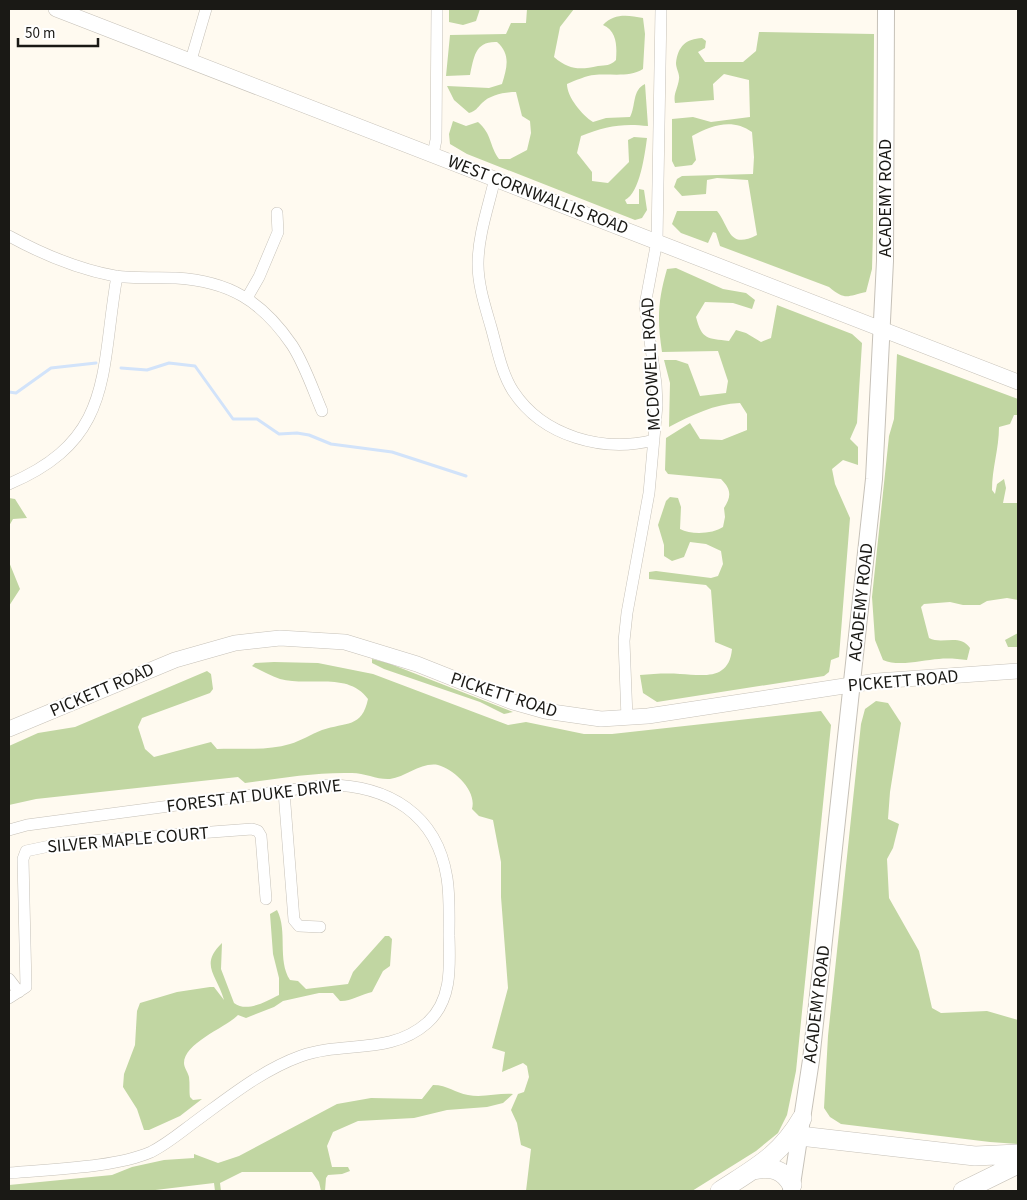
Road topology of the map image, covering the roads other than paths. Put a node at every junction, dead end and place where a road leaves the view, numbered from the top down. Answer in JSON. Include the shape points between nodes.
{"nodes":[{"id":1,"x":56,"y":9,"type":"edge"},
{"id":2,"x":206,"y":9,"type":"edge"},
{"id":3,"x":437,"y":9,"type":"edge"},
{"id":4,"x":661,"y":9,"type":"edge"},
{"id":5,"x":886,"y":9,"type":"edge"},
{"id":6,"x":191,"y":60,"type":"junction"},
{"id":7,"x":434,"y":154,"type":"junction"},
{"id":8,"x":495,"y":178,"type":"junction"},
{"id":9,"x":277,"y":213,"type":"dead end"},
{"id":10,"x":9,"y":236,"type":"edge"},
{"id":11,"x":657,"y":241,"type":"junction"},
{"id":12,"x":117,"y":276,"type":"junction"},
{"id":13,"x":247,"y":298,"type":"junction"},
{"id":14,"x":883,"y":329,"type":"junction"},
{"id":15,"x":1018,"y":382,"type":"edge"},
{"id":16,"x":322,"y":411,"type":"dead end"},
{"id":17,"x":654,"y":440,"type":"junction"},
{"id":18,"x":9,"y":484,"type":"edge"},
{"id":19,"x":1018,"y":671,"type":"edge"},
{"id":20,"x":852,"y":685,"type":"junction"},
{"id":21,"x":628,"y":718,"type":"junction"},
{"id":22,"x":9,"y":729,"type":"edge"},
{"id":23,"x":284,"y":792,"type":"junction"},
{"id":24,"x":9,"y":830,"type":"edge"},
{"id":25,"x":266,"y":899,"type":"dead end"},
{"id":26,"x":320,"y":927,"type":"dead end"},
{"id":27,"x":9,"y":978,"type":"edge"},
{"id":28,"x":14,"y":995,"type":"edge"},
{"id":29,"x":801,"y":1127,"type":"junction"},
{"id":30,"x":1018,"y":1154,"type":"edge"},
{"id":31,"x":1018,"y":1164,"type":"edge"},
{"id":32,"x":753,"y":1170,"type":"junction"},
{"id":33,"x":9,"y":1172,"type":"edge"},
{"id":34,"x":791,"y":1188,"type":"edge"},
{"id":35,"x":720,"y":1191,"type":"edge"},
{"id":36,"x":963,"y":1191,"type":"edge"}],
"edges":[{"from":1,"to":6,"type":"street","name":"WEST CORNWALLIS ROAD"},
{"from":2,"to":6,"type":"street"},
{"from":3,"to":7,"type":"street"},
{"from":4,"to":11,"type":"street","name":"MCDOWELL ROAD"},
{"from":5,"to":14,"type":"main road","name":"ACADEMY ROAD"},
{"from":6,"to":7,"type":"street","name":"WEST CORNWALLIS ROAD"},
{"from":7,"to":8,"type":"street","name":"WEST CORNWALLIS ROAD"},
{"from":8,"to":11,"type":"street","name":"WEST CORNWALLIS ROAD"},
{"from":8,"to":17,"type":"street","via":[[479,247],[479,282],[503,369],[512,389],[531,411],[566,434],[614,446]]},
{"from":9,"to":13,"type":"street","via":[[278,232]]},
{"from":10,"to":12,"type":"street","via":[[55,259]]},
{"from":11,"to":14,"type":"street","name":"WEST CORNWALLIS ROAD"},
{"from":11,"to":17,"type":"street","name":"MCDOWELL ROAD","via":[[645,305],[656,384]]},
{"from":12,"to":13,"type":"street","via":[[190,279],[229,288]]},
{"from":12,"to":18,"type":"street","via":[[104,378],[81,433],[52,461]]},
{"from":13,"to":16,"type":"street","via":[[278,326],[293,346]]},
{"from":14,"to":15,"type":"street","name":"WEST CORNWALLIS ROAD"},
{"from":14,"to":20,"type":"main road","name":"ACADEMY ROAD","via":[[874,479]]},
{"from":17,"to":21,"type":"street","name":"MCDOWELL ROAD","via":[[624,640]]},
{"from":19,"to":20,"type":"street","name":"PICKETT ROAD"},
{"from":20,"to":21,"type":"street","name":"PICKETT ROAD"},
{"from":20,"to":29,"type":"main road","name":"ACADEMY ROAD"},
{"from":21,"to":22,"type":"street","name":"PICKETT ROAD","via":[[582,718],[545,711],[494,696],[372,649],[337,640],[280,638],[235,643],[183,657]]},
{"from":23,"to":24,"type":"street","name":"FOREST AT DUKE DRIVE"},
{"from":23,"to":26,"type":"street","via":[[294,920],[299,926]]},
{"from":23,"to":33,"type":"street","name":"FOREST AT DUKE DRIVE","via":[[327,785],[368,788],[404,806],[431,835],[440,851],[447,879],[450,960],[449,981],[441,1006],[414,1034],[398,1041],[308,1054],[272,1070],[239,1089],[169,1141],[143,1155],[96,1164]]},
{"from":25,"to":28,"type":"street","name":"SILVER MAPLE COURT","via":[[261,836],[252,829],[64,843],[26,850],[22,859],[26,987]]},
{"from":27,"to":28,"type":"street"},
{"from":29,"to":30,"type":"main road","via":[[975,1156]]},
{"from":29,"to":32,"type":"main road"},
{"from":29,"to":34,"type":"main road","name":"ACADEMY ROAD"},
{"from":31,"to":36,"type":"main road"},
{"from":32,"to":34,"type":"main road","via":[[769,1167],[777,1170],[787,1176]]},
{"from":32,"to":35,"type":"main road"}]}
